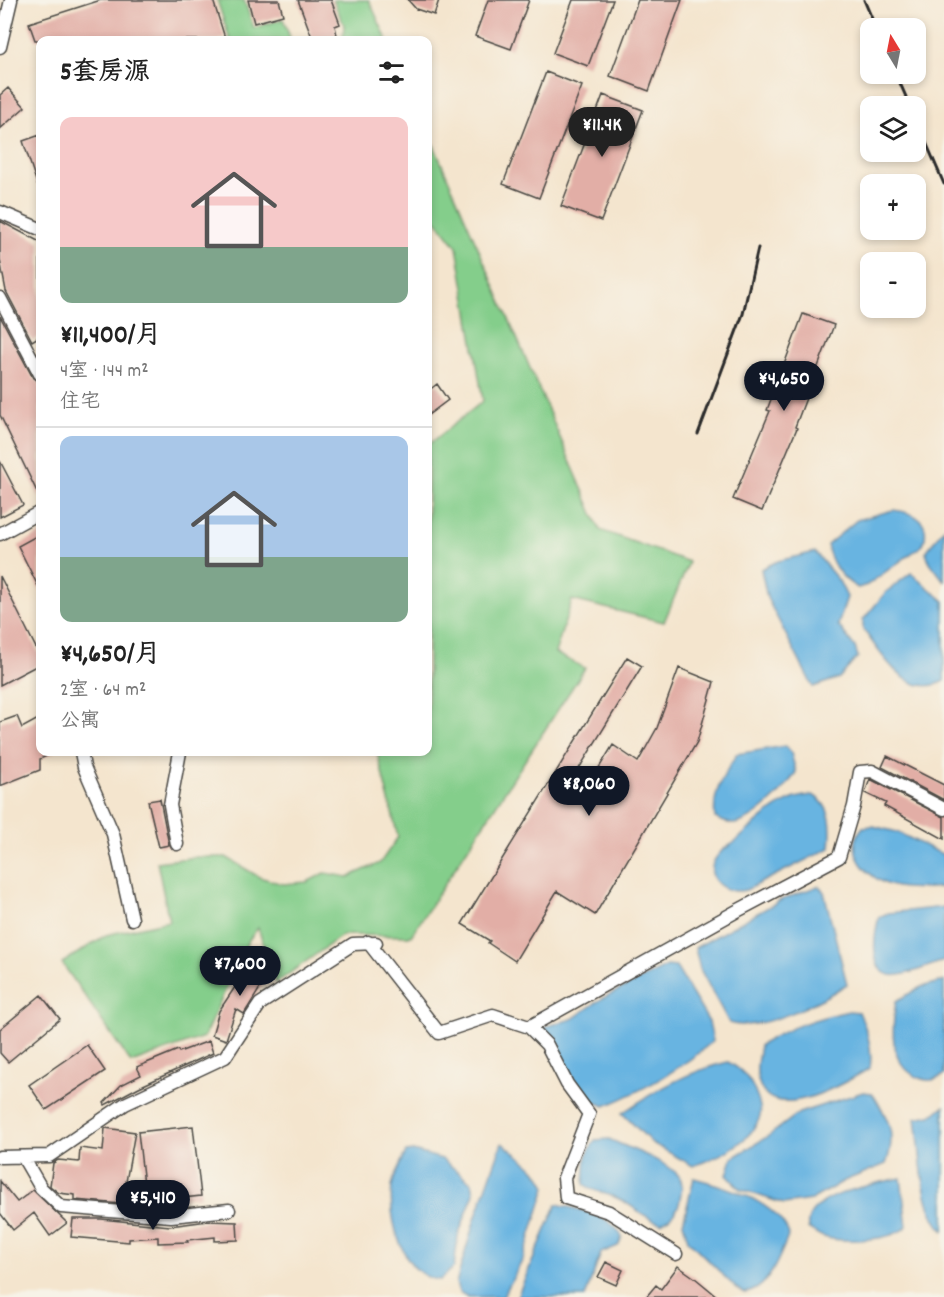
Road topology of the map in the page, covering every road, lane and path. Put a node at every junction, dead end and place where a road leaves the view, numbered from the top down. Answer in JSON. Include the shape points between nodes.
{"nodes":[{"id":1,"x":11,"y":0,"type":"edge"},
{"id":2,"x":0,"y":47,"type":"edge"},
{"id":3,"x":0,"y":212,"type":"edge"},
{"id":4,"x":36,"y":227,"type":"edge"},
{"id":5,"x":0,"y":298,"type":"edge"},
{"id":6,"x":36,"y":366,"type":"edge"},
{"id":7,"x":36,"y":514,"type":"edge"},
{"id":8,"x":0,"y":534,"type":"edge"},
{"id":9,"x":82,"y":756,"type":"edge"},
{"id":10,"x":179,"y":756,"type":"edge"},
{"id":11,"x":944,"y":809,"type":"edge"},
{"id":12,"x":177,"y":844,"type":"dead end"},
{"id":13,"x":132,"y":919,"type":"dead end"},
{"id":14,"x":529,"y":1028,"type":"junction"},
{"id":15,"x":23,"y":1156,"type":"junction"},
{"id":16,"x":0,"y":1157,"type":"edge"},
{"id":17,"x":229,"y":1210,"type":"dead end"},
{"id":18,"x":675,"y":1254,"type":"dead end"}],
"edges":[{"from":1,"to":2,"type":"street"},
{"from":3,"to":4,"type":"street"},
{"from":5,"to":6,"type":"street"},
{"from":7,"to":8,"type":"street"},
{"from":9,"to":13,"type":"street","via":[[113,834]]},
{"from":10,"to":12,"type":"street","via":[[170,805]]},
{"from":11,"to":14,"type":"street","via":[[872,771],[860,772],[839,857]]},
{"from":14,"to":15,"type":"street","via":[[493,1015],[439,1033],[374,943],[353,944],[260,1004],[225,1057],[125,1104],[49,1156]]},
{"from":14,"to":18,"type":"street","via":[[547,1045],[567,1084],[589,1114],[564,1178],[566,1198],[609,1212]]},
{"from":15,"to":16,"type":"street"},
{"from":15,"to":17,"type":"street","via":[[41,1188],[61,1207],[171,1216]]}]}
